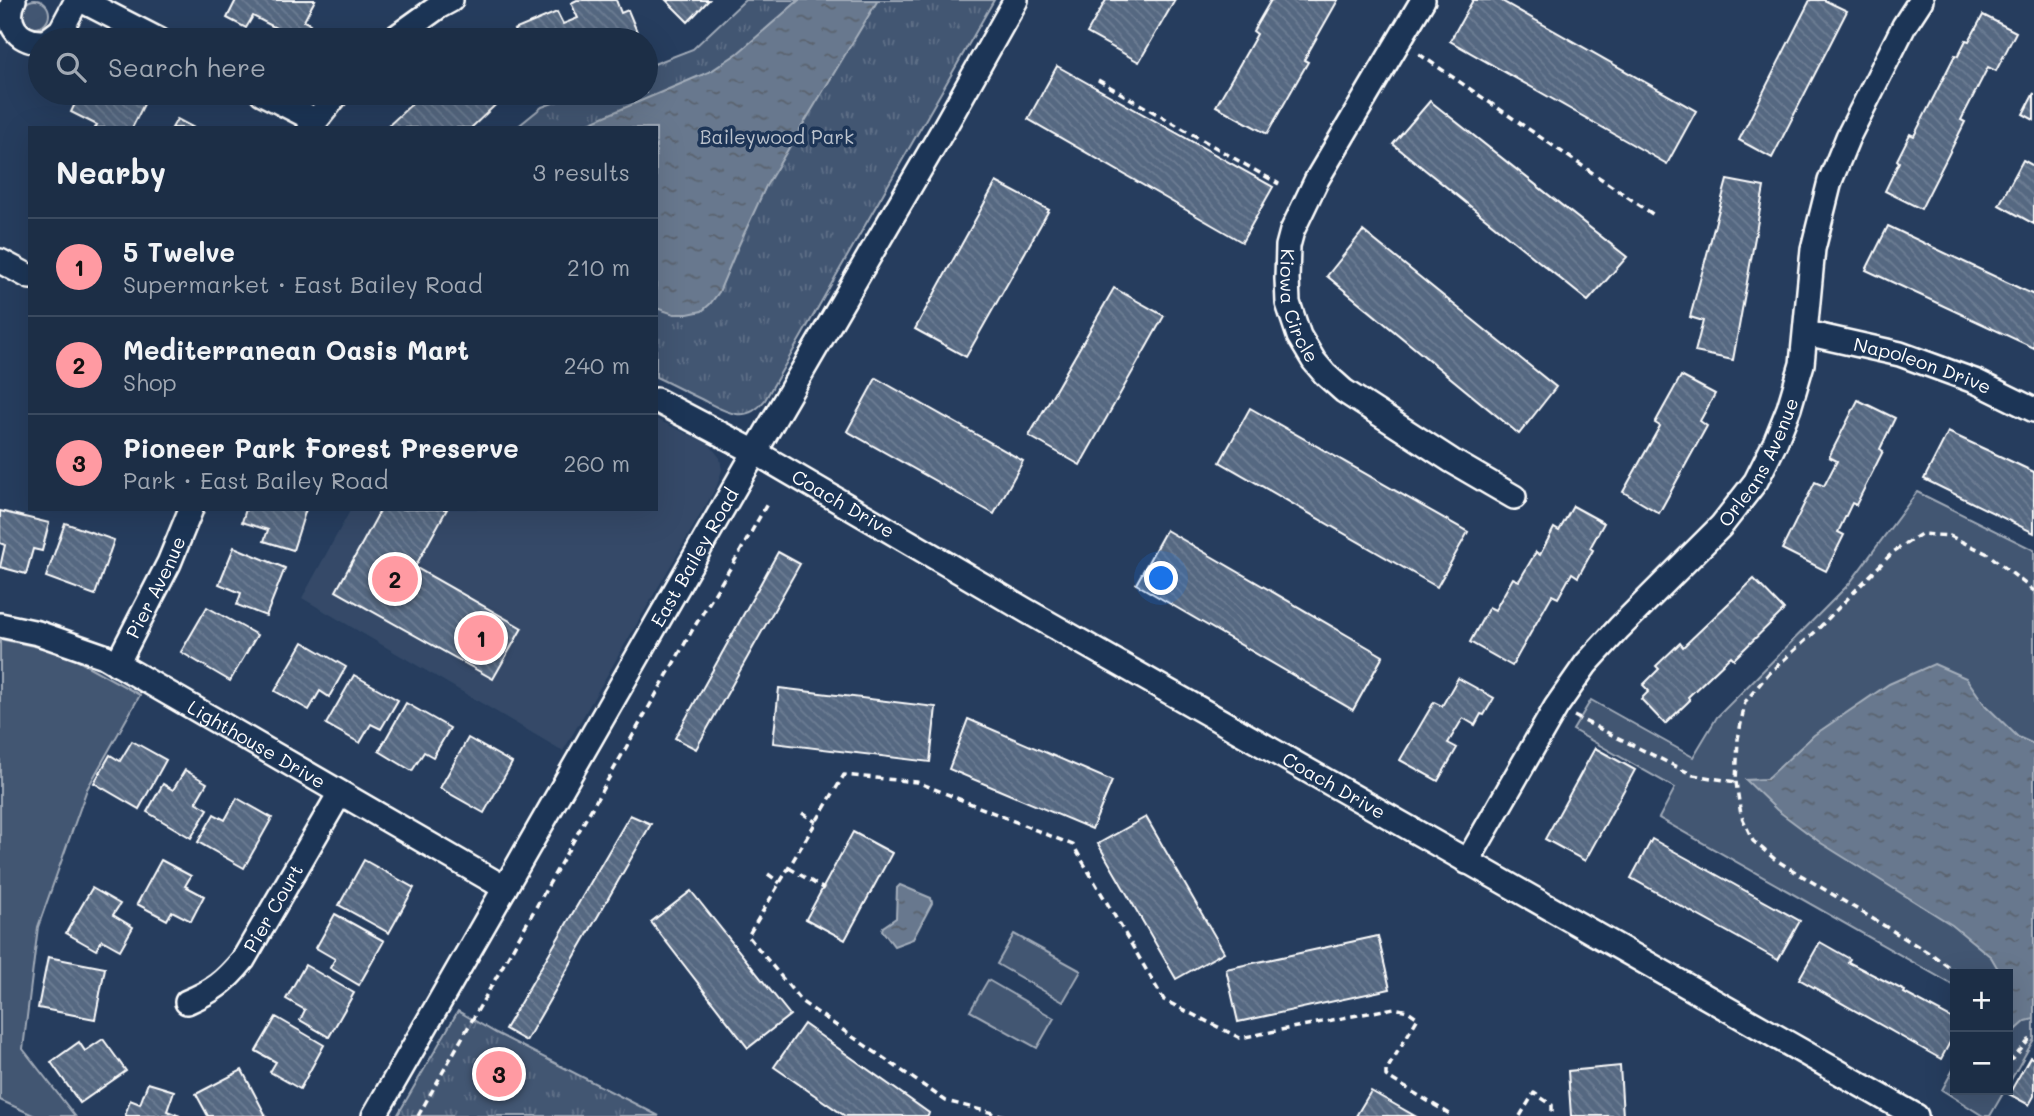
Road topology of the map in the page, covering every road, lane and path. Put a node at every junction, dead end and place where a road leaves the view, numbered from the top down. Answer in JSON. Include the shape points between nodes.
{"nodes":[{"id":1,"x":14,"y":0,"type":"edge"},
{"id":2,"x":79,"y":0,"type":"edge"},
{"id":3,"x":451,"y":0,"type":"edge"},
{"id":4,"x":1016,"y":0,"type":"edge"},
{"id":5,"x":1423,"y":0,"type":"edge"},
{"id":6,"x":1921,"y":0,"type":"edge"},
{"id":7,"x":62,"y":28,"type":"edge"},
{"id":8,"x":135,"y":28,"type":"edge"},
{"id":9,"x":409,"y":28,"type":"edge"},
{"id":10,"x":28,"y":41,"type":"edge"},
{"id":11,"x":1419,"y":54,"type":"dead end"},
{"id":12,"x":1098,"y":80,"type":"dead end"},
{"id":13,"x":281,"y":105,"type":"edge"},
{"id":14,"x":328,"y":105,"type":"edge"},
{"id":15,"x":312,"y":124,"type":"edge"},
{"id":16,"x":1279,"y":184,"type":"dead end"},
{"id":17,"x":1654,"y":215,"type":"dead end"},
{"id":18,"x":0,"y":261,"type":"edge"},
{"id":19,"x":28,"y":276,"type":"edge"},
{"id":20,"x":1806,"y":333,"type":"junction"},
{"id":21,"x":658,"y":401,"type":"edge"},
{"id":22,"x":2034,"y":410,"type":"edge"},
{"id":23,"x":755,"y":452,"type":"junction"},
{"id":24,"x":1514,"y":497,"type":"dead end"},
{"id":25,"x":768,"y":502,"type":"dead end"},
{"id":26,"x":190,"y":511,"type":"edge"},
{"id":27,"x":2034,"y":591,"type":"edge"},
{"id":28,"x":0,"y":625,"type":"edge"},
{"id":29,"x":117,"y":664,"type":"junction"},
{"id":30,"x":1556,"y":707,"type":"junction"},
{"id":31,"x":1736,"y":782,"type":"junction"},
{"id":32,"x":340,"y":793,"type":"junction"},
{"id":33,"x":802,"y":813,"type":"dead end"},
{"id":34,"x":816,"y":822,"type":"junction"},
{"id":35,"x":1467,"y":862,"type":"junction"},
{"id":36,"x":789,"y":868,"type":"junction"},
{"id":37,"x":768,"y":874,"type":"dead end"},
{"id":38,"x":780,"y":883,"type":"junction"},
{"id":39,"x":505,"y":888,"type":"junction"},
{"id":40,"x":824,"y":889,"type":"dead end"},
{"id":41,"x":1951,"y":969,"type":"edge"},
{"id":42,"x":187,"y":1002,"type":"dead end"},
{"id":43,"x":2034,"y":1040,"type":"edge"},
{"id":44,"x":2013,"y":1059,"type":"edge"},
{"id":45,"x":374,"y":1116,"type":"edge"},
{"id":46,"x":418,"y":1116,"type":"edge"},
{"id":47,"x":1005,"y":1116,"type":"edge"},
{"id":48,"x":1453,"y":1116,"type":"edge"},
{"id":49,"x":1520,"y":1116,"type":"edge"},
{"id":50,"x":1552,"y":1116,"type":"edge"},
{"id":51,"x":1916,"y":1116,"type":"edge"}],
"edges":[{"from":1,"to":10,"type":"street","via":[[11,24]]},
{"from":2,"to":7,"type":"street"},
{"from":2,"to":8,"type":"street"},
{"from":3,"to":9,"type":"street"},
{"from":4,"to":23,"type":"street","name":"East Bailey Road"},
{"from":5,"to":24,"type":"street","name":"Kiowa Circle","via":[[1317,179],[1292,231],[1288,303],[1314,361],[1344,391]]},
{"from":6,"to":20,"type":"street","name":"Orleans Avenue","via":[[1848,137],[1830,181],[1813,249]]},
{"from":11,"to":17,"type":"path"},
{"from":12,"to":16,"type":"path"},
{"from":13,"to":15,"type":"street"},
{"from":14,"to":15,"type":"street"},
{"from":18,"to":19,"type":"street"},
{"from":20,"to":22,"type":"street","name":"Napoleon Drive","via":[[1900,355],[1977,382]]},
{"from":20,"to":30,"type":"street","name":"Orleans Avenue","via":[[1789,408],[1756,481],[1721,526],[1594,655]]},
{"from":21,"to":23,"type":"street","name":"Coach Drive"},
{"from":23,"to":35,"type":"street","name":"Coach Drive"},
{"from":23,"to":39,"type":"street","name":"East Bailey Road"},
{"from":25,"to":46,"type":"path"},
{"from":26,"to":29,"type":"street","name":"Pier Avenue"},
{"from":27,"to":31,"type":"path","via":[[1988,554],[1950,536],[1922,534],[1893,552],[1745,702]]},
{"from":28,"to":29,"type":"street","name":"Lighthouse Drive","via":[[63,641]]},
{"from":29,"to":32,"type":"street","name":"Lighthouse Drive"},
{"from":30,"to":31,"type":"path","via":[[1693,775]]},
{"from":30,"to":35,"type":"street","name":"Orleans Avenue"},
{"from":31,"to":41,"type":"path","via":[[1741,815],[1753,841]]},
{"from":32,"to":39,"type":"street","name":"Lighthouse Drive"},
{"from":32,"to":42,"type":"street","name":"Pier Court","via":[[243,960],[211,991]]},
{"from":33,"to":34,"type":"path"},
{"from":34,"to":36,"type":"path"},
{"from":34,"to":48,"type":"path","via":[[844,775],[917,782],[1073,845],[1164,1000],[1240,1038],[1394,1008],[1408,1011],[1418,1018],[1386,1076]]},
{"from":35,"to":51,"type":"street","name":"Coach Drive"},
{"from":36,"to":38,"type":"path"},
{"from":36,"to":40,"type":"path"},
{"from":37,"to":38,"type":"path"},
{"from":38,"to":47,"type":"path","via":[[748,936],[802,1002],[946,1101]]},
{"from":39,"to":45,"type":"street","name":"East Bailey Road"},
{"from":43,"to":44,"type":"path"},
{"from":49,"to":50,"type":"path","via":[[1534,1093],[1552,1105]]}]}
